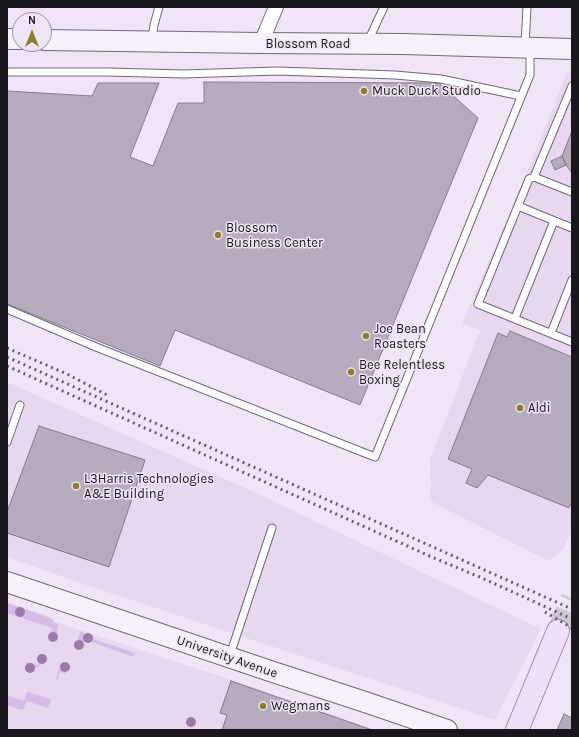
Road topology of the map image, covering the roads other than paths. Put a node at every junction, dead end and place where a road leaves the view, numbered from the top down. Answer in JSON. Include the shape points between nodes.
{"nodes":[{"id":1,"x":159,"y":7,"type":"edge"},
{"id":2,"x":276,"y":7,"type":"edge"},
{"id":3,"x":384,"y":7,"type":"edge"},
{"id":4,"x":527,"y":7,"type":"edge"},
{"id":5,"x":52,"y":40,"type":"edge"},
{"id":6,"x":152,"y":42,"type":"junction"},
{"id":7,"x":261,"y":43,"type":"junction"},
{"id":8,"x":367,"y":44,"type":"junction"},
{"id":9,"x":528,"y":48,"type":"junction"},
{"id":10,"x":572,"y":49,"type":"edge"},
{"id":11,"x":7,"y":72,"type":"edge"},
{"id":12,"x":572,"y":86,"type":"edge"},
{"id":13,"x":521,"y":96,"type":"junction"},
{"id":14,"x":534,"y":177,"type":"junction"},
{"id":15,"x":572,"y":192,"type":"edge"},
{"id":16,"x":518,"y":206,"type":"junction"},
{"id":17,"x":554,"y":221,"type":"junction"},
{"id":18,"x":572,"y":228,"type":"edge"},
{"id":19,"x":572,"y":280,"type":"edge"},
{"id":20,"x":7,"y":309,"type":"edge"},
{"id":21,"x":515,"y":318,"type":"junction"},
{"id":22,"x":551,"y":333,"type":"junction"},
{"id":23,"x":572,"y":342,"type":"edge"},
{"id":24,"x":20,"y":405,"type":"dead end"},
{"id":25,"x":7,"y":442,"type":"edge"},
{"id":26,"x":272,"y":528,"type":"dead end"},
{"id":27,"x":7,"y":582,"type":"edge"},
{"id":28,"x":558,"y":631,"type":"tunnel mouth"},
{"id":29,"x":229,"y":658,"type":"junction"},
{"id":30,"x":447,"y":730,"type":"edge"},
{"id":31,"x":517,"y":730,"type":"edge"}],
"edges":[{"from":1,"to":6,"type":"lane"},
{"from":2,"to":7,"type":"street"},
{"from":3,"to":8,"type":"lane"},
{"from":4,"to":9,"type":"lane"},
{"from":5,"to":6,"type":"street","name":"Blossom Road"},
{"from":6,"to":7,"type":"street","name":"Blossom Road"},
{"from":7,"to":8,"type":"street","name":"Blossom Road"},
{"from":8,"to":9,"type":"street","name":"Blossom Road"},
{"from":9,"to":10,"type":"street","name":"Blossom Road"},
{"from":9,"to":13,"type":"lane","via":[[530,75]]},
{"from":11,"to":13,"type":"lane","via":[[184,74],[277,71],[395,75],[441,79]]},
{"from":12,"to":14,"type":"lane"},
{"from":13,"to":20,"type":"lane","via":[[375,457],[96,347]]},
{"from":14,"to":15,"type":"lane"},
{"from":14,"to":16,"type":"lane","via":[[530,179]]},
{"from":16,"to":17,"type":"lane"},
{"from":16,"to":21,"type":"lane","via":[[478,304]]},
{"from":17,"to":18,"type":"lane"},
{"from":17,"to":21,"type":"lane"},
{"from":19,"to":22,"type":"lane"},
{"from":21,"to":22,"type":"lane"},
{"from":22,"to":23,"type":"lane"},
{"from":24,"to":25,"type":"lane"},
{"from":26,"to":29,"type":"lane"},
{"from":27,"to":29,"type":"street","name":"University Avenue"},
{"from":28,"to":31,"type":"main road"},
{"from":29,"to":30,"type":"street","name":"University Avenue"}]}
